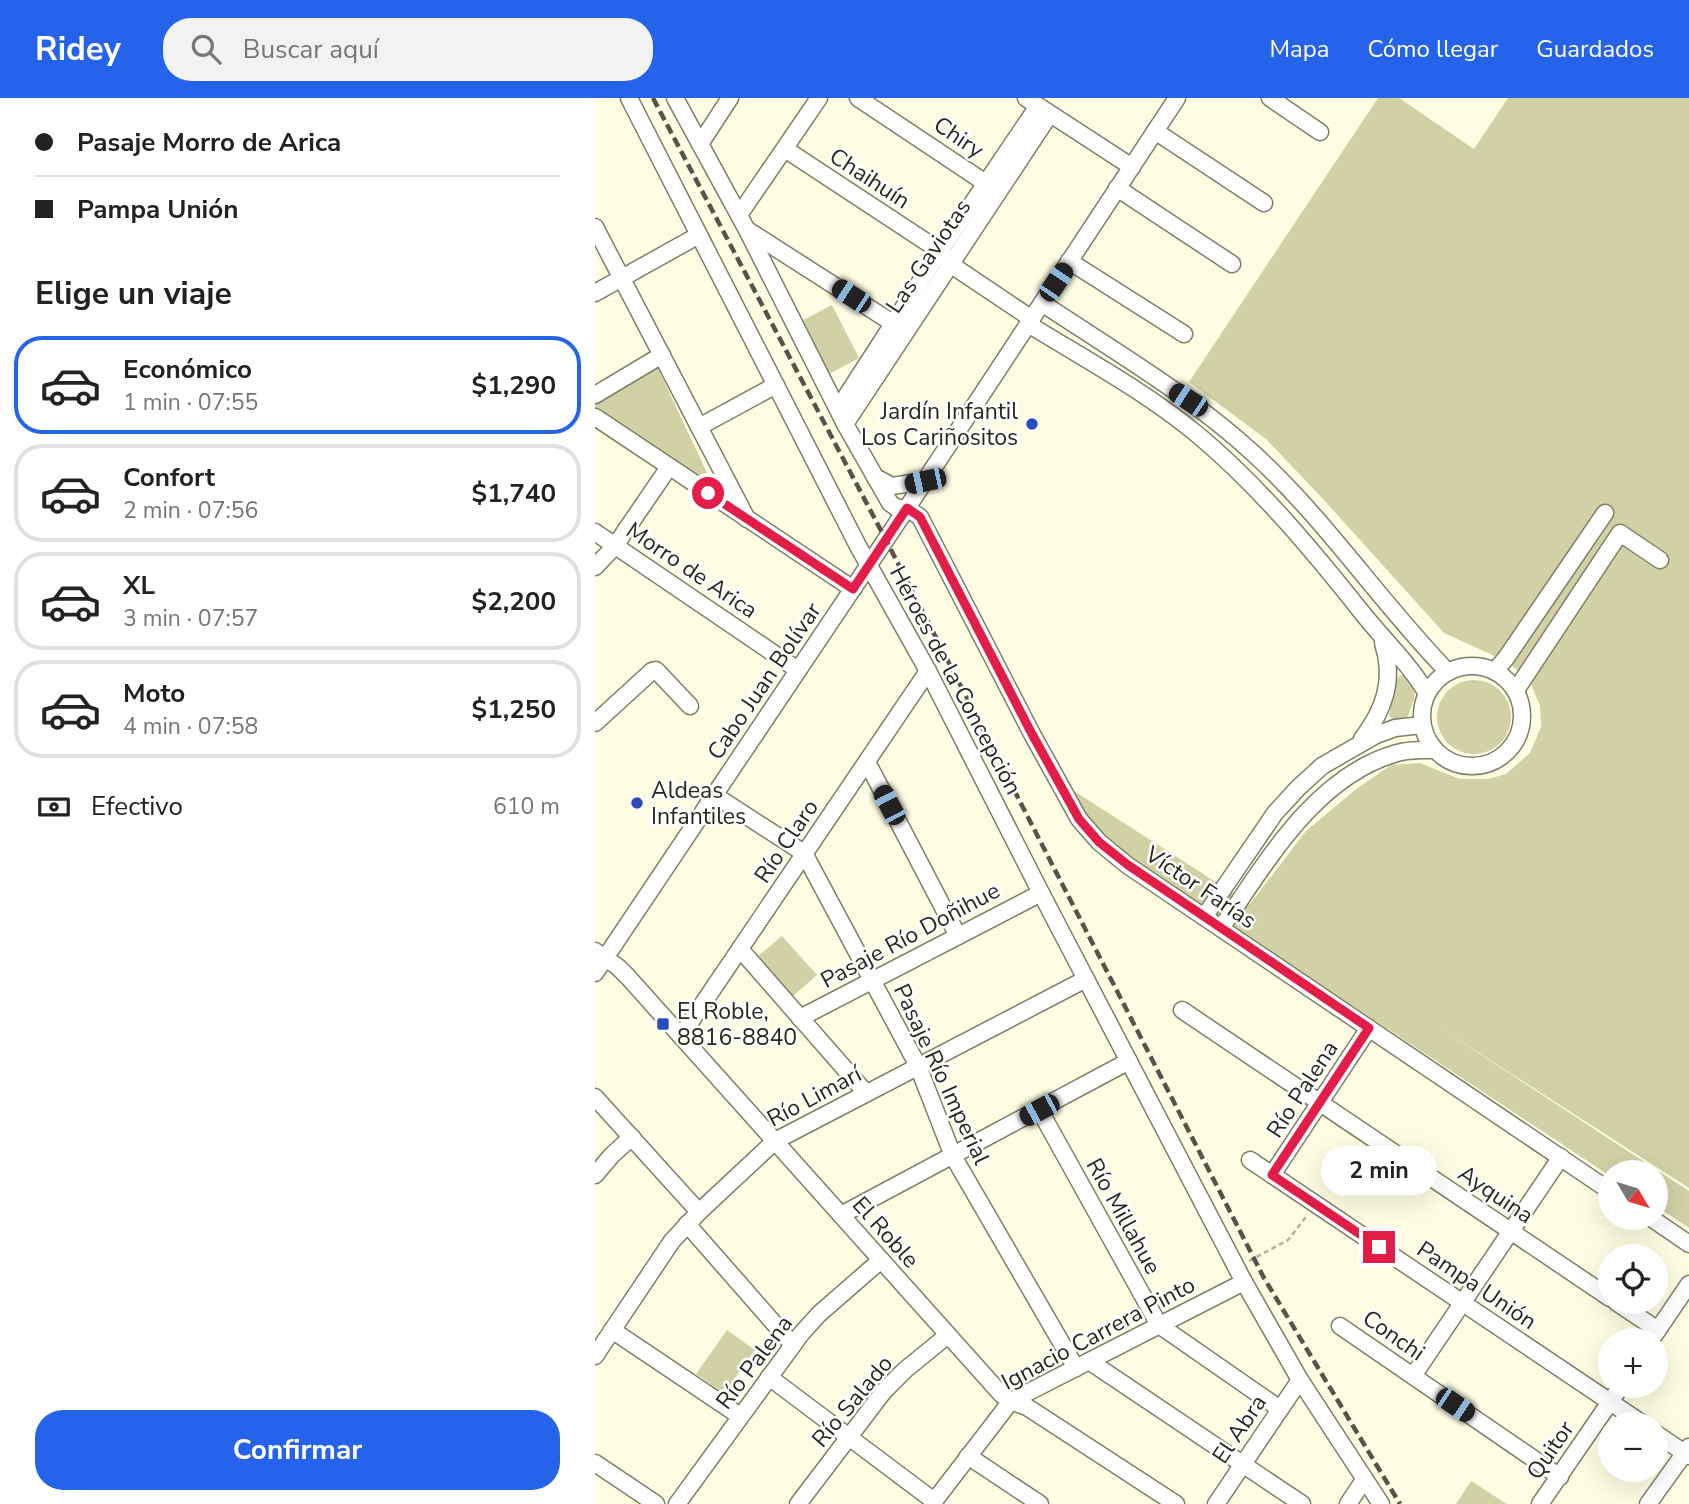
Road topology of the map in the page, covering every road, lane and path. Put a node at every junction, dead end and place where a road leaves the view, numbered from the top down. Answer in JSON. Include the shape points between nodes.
{"nodes":[{"id":1,"x":629,"y":98,"type":"edge"},
{"id":2,"x":675,"y":98,"type":"edge"},
{"id":3,"x":730,"y":98,"type":"edge"},
{"id":4,"x":819,"y":98,"type":"edge"},
{"id":5,"x":858,"y":98,"type":"edge"},
{"id":6,"x":1177,"y":98,"type":"edge"},
{"id":7,"x":1270,"y":98,"type":"edge"},
{"id":8,"x":1038,"y":106,"type":"edge"},
{"id":9,"x":1155,"y":131,"type":"junction"},
{"id":10,"x":1321,"y":132,"type":"dead end"},
{"id":11,"x":700,"y":144,"type":"junction"},
{"id":12,"x":785,"y":149,"type":"junction"},
{"id":13,"x":1132,"y":167,"type":"junction"},
{"id":14,"x":993,"y":187,"type":"junction"},
{"id":15,"x":1117,"y":188,"type":"junction"},
{"id":16,"x":1264,"y":202,"type":"dead end"},
{"id":17,"x":739,"y":215,"type":"junction"},
{"id":18,"x":595,"y":227,"type":"edge"},
{"id":19,"x":747,"y":230,"type":"junction"},
{"id":20,"x":699,"y":235,"type":"junction"},
{"id":21,"x":940,"y":251,"type":"junction"},
{"id":22,"x":1069,"y":261,"type":"junction"},
{"id":23,"x":950,"y":264,"type":"junction"},
{"id":24,"x":1231,"y":264,"type":"dead end"},
{"id":25,"x":622,"y":279,"type":"junction"},
{"id":26,"x":595,"y":293,"type":"edge"},
{"id":27,"x":1042,"y":303,"type":"junction"},
{"id":28,"x":1030,"y":321,"type":"junction"},
{"id":29,"x":899,"y":327,"type":"junction"},
{"id":30,"x":1184,"y":334,"type":"dead end"},
{"id":31,"x":662,"y":355,"type":"junction"},
{"id":32,"x":776,"y":385,"type":"junction"},
{"id":33,"x":595,"y":395,"type":"edge"},
{"id":34,"x":841,"y":416,"type":"junction"},
{"id":35,"x":595,"y":417,"type":"edge"},
{"id":36,"x":699,"y":427,"type":"junction"},
{"id":37,"x":669,"y":467,"type":"junction"},
{"id":38,"x":875,"y":477,"type":"junction"},
{"id":39,"x":925,"y":481,"type":"junction"},
{"id":40,"x":902,"y":508,"type":"junction"},
{"id":41,"x":1605,"y":513,"type":"dead end"},
{"id":42,"x":747,"y":519,"type":"junction"},
{"id":43,"x":595,"y":532,"type":"edge"},
{"id":44,"x":615,"y":546,"type":"junction"},
{"id":45,"x":1660,"y":560,"type":"dead end"},
{"id":46,"x":869,"y":564,"type":"junction"},
{"id":47,"x":595,"y":567,"type":"edge"},
{"id":48,"x":853,"y":589,"type":"junction"},
{"id":49,"x":1382,"y":638,"type":"junction"},
{"id":50,"x":798,"y":670,"type":"junction"},
{"id":51,"x":928,"y":671,"type":"junction"},
{"id":52,"x":1495,"y":671,"type":"junction"},
{"id":53,"x":1448,"y":672,"type":"junction"},
{"id":54,"x":1516,"y":690,"type":"junction"},
{"id":55,"x":1427,"y":694,"type":"junction"},
{"id":56,"x":690,"y":706,"type":"dead end"},
{"id":57,"x":595,"y":723,"type":"edge"},
{"id":58,"x":1422,"y":725,"type":"junction"},
{"id":59,"x":1358,"y":745,"type":"junction"},
{"id":60,"x":1435,"y":750,"type":"junction"},
{"id":61,"x":867,"y":762,"type":"junction"},
{"id":62,"x":715,"y":795,"type":"junction"},
{"id":63,"x":1258,"y":837,"type":"junction"},
{"id":64,"x":1275,"y":850,"type":"junction"},
{"id":65,"x":804,"y":853,"type":"junction"},
{"id":66,"x":1041,"y":893,"type":"junction"},
{"id":67,"x":1203,"y":916,"type":"junction"},
{"id":68,"x":1221,"y":928,"type":"junction"},
{"id":69,"x":958,"y":936,"type":"junction"},
{"id":70,"x":740,"y":949,"type":"junction"},
{"id":71,"x":600,"y":954,"type":"edge"},
{"id":72,"x":595,"y":973,"type":"edge"},
{"id":73,"x":1086,"y":979,"type":"junction"},
{"id":74,"x":872,"y":980,"type":"junction"},
{"id":75,"x":1182,"y":1010,"type":"dead end"},
{"id":76,"x":800,"y":1018,"type":"junction"},
{"id":77,"x":1369,"y":1028,"type":"junction"},
{"id":78,"x":681,"y":1036,"type":"junction"},
{"id":79,"x":1129,"y":1061,"type":"junction"},
{"id":80,"x":918,"y":1066,"type":"junction"},
{"id":81,"x":866,"y":1093,"type":"junction"},
{"id":82,"x":595,"y":1097,"type":"edge"},
{"id":83,"x":1320,"y":1103,"type":"junction"},
{"id":84,"x":1039,"y":1110,"type":"junction"},
{"id":85,"x":632,"y":1138,"type":"junction"},
{"id":86,"x":775,"y":1141,"type":"junction"},
{"id":87,"x":953,"y":1156,"type":"junction"},
{"id":88,"x":1561,"y":1157,"type":"junction"},
{"id":89,"x":1250,"y":1160,"type":"dead end"},
{"id":90,"x":595,"y":1175,"type":"edge"},
{"id":91,"x":1272,"y":1175,"type":"junction"},
{"id":92,"x":1598,"y":1183,"type":"edge"},
{"id":93,"x":1316,"y":1205,"type":"junction"},
{"id":94,"x":699,"y":1212,"type":"junction"},
{"id":95,"x":841,"y":1215,"type":"junction"},
{"id":96,"x":687,"y":1224,"type":"junction"},
{"id":97,"x":1668,"y":1230,"type":"edge"},
{"id":98,"x":1511,"y":1231,"type":"junction"},
{"id":99,"x":1689,"y":1244,"type":"edge"},
{"id":100,"x":881,"y":1260,"type":"junction"},
{"id":101,"x":1240,"y":1275,"type":"junction"},
{"id":102,"x":1689,"y":1284,"type":"edge"},
{"id":103,"x":1598,"y":1290,"type":"edge"},
{"id":104,"x":1462,"y":1303,"type":"junction"},
{"id":105,"x":1630,"y":1314,"type":"edge"},
{"id":106,"x":1159,"y":1325,"type":"junction"},
{"id":107,"x":1340,"y":1326,"type":"dead end"},
{"id":108,"x":1647,"y":1328,"type":"edge"},
{"id":109,"x":1660,"y":1328,"type":"edge"},
{"id":110,"x":612,"y":1330,"type":"junction"},
{"id":111,"x":949,"y":1335,"type":"junction"},
{"id":112,"x":793,"y":1345,"type":"junction"},
{"id":113,"x":597,"y":1347,"type":"edge"},
{"id":114,"x":1083,"y":1364,"type":"junction"},
{"id":115,"x":1413,"y":1376,"type":"junction"},
{"id":116,"x":769,"y":1377,"type":"junction"},
{"id":117,"x":1300,"y":1380,"type":"junction"},
{"id":118,"x":1613,"y":1398,"type":"edge"},
{"id":119,"x":1011,"y":1401,"type":"junction"},
{"id":120,"x":1610,"y":1402,"type":"junction"},
{"id":121,"x":1280,"y":1409,"type":"junction"},
{"id":122,"x":1625,"y":1412,"type":"edge"},
{"id":123,"x":740,"y":1416,"type":"junction"},
{"id":124,"x":849,"y":1437,"type":"junction"},
{"id":125,"x":1668,"y":1440,"type":"edge"},
{"id":126,"x":1688,"y":1452,"type":"edge"},
{"id":127,"x":968,"y":1455,"type":"junction"},
{"id":128,"x":595,"y":1463,"type":"edge"},
{"id":129,"x":1243,"y":1464,"type":"junction"},
{"id":130,"x":1560,"y":1477,"type":"junction"},
{"id":131,"x":1364,"y":1480,"type":"junction"},
{"id":132,"x":652,"y":1503,"type":"edge"},
{"id":133,"x":933,"y":1503,"type":"edge"},
{"id":134,"x":677,"y":1504,"type":"edge"},
{"id":135,"x":798,"y":1504,"type":"edge"},
{"id":136,"x":1040,"y":1504,"type":"edge"},
{"id":137,"x":1176,"y":1504,"type":"edge"},
{"id":138,"x":1216,"y":1504,"type":"edge"},
{"id":139,"x":1302,"y":1504,"type":"edge"},
{"id":140,"x":1348,"y":1504,"type":"edge"},
{"id":141,"x":1381,"y":1504,"type":"edge"},
{"id":142,"x":1540,"y":1504,"type":"edge"},
{"id":143,"x":1648,"y":1504,"type":"edge"}],
"edges":[{"from":1,"to":20,"type":"street","name":"Héroes de la Concepción"},
{"from":2,"to":11,"type":"street"},
{"from":3,"to":11,"type":"street"},
{"from":4,"to":12,"type":"street"},
{"from":5,"to":14,"type":"street","name":"Chiry"},
{"from":6,"to":9,"type":"street","name":"Cabo Juan Bolívar"},
{"from":7,"to":10,"type":"street"},
{"from":8,"to":13,"type":"street"},
{"from":8,"to":14,"type":"street","name":"Las Gaviotas"},
{"from":9,"to":13,"type":"street","name":"Cabo Juan Bolívar"},
{"from":9,"to":16,"type":"street"},
{"from":11,"to":17,"type":"street"},
{"from":12,"to":17,"type":"street"},
{"from":12,"to":21,"type":"street","name":"Chaihuín"},
{"from":13,"to":15,"type":"street","name":"Cabo Juan Bolívar"},
{"from":14,"to":21,"type":"street","name":"Las Gaviotas"},
{"from":14,"to":23,"type":"street","name":"Las Gaviotas"},
{"from":15,"to":22,"type":"street","name":"Cabo Juan Bolívar"},
{"from":15,"to":24,"type":"street"},
{"from":17,"to":19,"type":"street"},
{"from":18,"to":25,"type":"street"},
{"from":19,"to":29,"type":"street"},
{"from":19,"to":34,"type":"street"},
{"from":20,"to":25,"type":"street"},
{"from":20,"to":32,"type":"street","name":"Héroes de la Concepción"},
{"from":21,"to":23,"type":"street","name":"Chaihuín"},
{"from":21,"to":29,"type":"street","name":"Las Gaviotas"},
{"from":22,"to":27,"type":"street","name":"Cabo Juan Bolívar"},
{"from":22,"to":30,"type":"street"},
{"from":23,"to":28,"type":"street","name":"Chaihuín"},
{"from":23,"to":29,"type":"street","name":"Las Gaviotas"},
{"from":25,"to":26,"type":"street"},
{"from":25,"to":31,"type":"street"},
{"from":27,"to":28,"type":"street","name":"Cabo Juan Bolívar"},
{"from":27,"to":53,"type":"street","via":[[1188,400],[1255,455]]},
{"from":28,"to":39,"type":"street","name":"Cabo Juan Bolívar"},
{"from":28,"to":49,"type":"street","name":"Chaihuín","via":[[1197,434],[1281,516]]},
{"from":29,"to":34,"type":"street","name":"Las Gaviotas"},
{"from":31,"to":33,"type":"street"},
{"from":31,"to":36,"type":"street"},
{"from":32,"to":36,"type":"street"},
{"from":32,"to":46,"type":"street","name":"Héroes de la Concepción"},
{"from":34,"to":38,"type":"street"},
{"from":35,"to":37,"type":"street"},
{"from":36,"to":42,"type":"street"},
{"from":37,"to":42,"type":"street"},
{"from":37,"to":44,"type":"street"},
{"from":38,"to":39,"type":"street","via":[[892,486]]},
{"from":38,"to":40,"type":"street","via":[[890,503]]},
{"from":39,"to":40,"type":"street","name":"Cabo Juan Bolívar"},
{"from":40,"to":46,"type":"street","name":"Cabo Juan Bolívar"},
{"from":40,"to":67,"type":"street","name":"Víctor Farías","via":[[920,517],[1079,819],[1128,865]]},
{"from":41,"to":52,"type":"street"},
{"from":42,"to":48,"type":"street"},
{"from":43,"to":44,"type":"street","name":"Morro de Arica"},
{"from":44,"to":47,"type":"street"},
{"from":44,"to":50,"type":"street","name":"Morro de Arica"},
{"from":45,"to":54,"type":"street","via":[[1620,533]]},
{"from":46,"to":48,"type":"street","name":"Cabo Juan Bolívar"},
{"from":46,"to":51,"type":"street","name":"Héroes de la Concepción"},
{"from":48,"to":50,"type":"street","name":"Cabo Juan Bolívar"},
{"from":49,"to":55,"type":"street","name":"Chaihuín"},
{"from":49,"to":59,"type":"street","via":[[1389,683],[1374,724]]},
{"from":50,"to":62,"type":"street","name":"Cabo Juan Bolívar"},
{"from":51,"to":61,"type":"street","name":"Río Claro"},
{"from":51,"to":66,"type":"street","name":"Héroes de la Concepción"},
{"from":52,"to":53,"type":"street","via":[[1467,666]]},
{"from":52,"to":54,"type":"street"},
{"from":53,"to":55,"type":"street"},
{"from":54,"to":60,"type":"street","via":[[1523,716],[1521,731],[1502,758],[1469,767],[1453,763]]},
{"from":55,"to":58,"type":"street"},
{"from":56,"to":57,"type":"street","via":[[656,670]]},
{"from":58,"to":59,"type":"street","via":[[1395,728]]},
{"from":58,"to":60,"type":"street"},
{"from":59,"to":63,"type":"street","via":[[1322,766],[1298,788]]},
{"from":60,"to":64,"type":"street","via":[[1399,752],[1346,779],[1307,811]]},
{"from":61,"to":65,"type":"street","name":"Río Claro"},
{"from":61,"to":69,"type":"street"},
{"from":62,"to":65,"type":"street","name":"Pasaje Río Imperial"},
{"from":62,"to":71,"type":"street","name":"Cabo Juan Bolívar"},
{"from":63,"to":64,"type":"street"},
{"from":63,"to":67,"type":"street"},
{"from":64,"to":68,"type":"street"},
{"from":65,"to":70,"type":"street","name":"Río Claro"},
{"from":65,"to":74,"type":"street","name":"Pasaje Río Imperial"},
{"from":66,"to":69,"type":"street","name":"Pasaje Río Doñihue"},
{"from":66,"to":73,"type":"street","name":"Héroes de la Concepción"},
{"from":67,"to":68,"type":"street","name":"Víctor Farías"},
{"from":68,"to":77,"type":"street","name":"Víctor Farías"},
{"from":69,"to":74,"type":"street","name":"Pasaje Río Doñihue"},
{"from":70,"to":76,"type":"street"},
{"from":70,"to":78,"type":"street","name":"Río Claro"},
{"from":71,"to":72,"type":"street","name":"Cabo Juan Bolívar"},
{"from":71,"to":78,"type":"street","name":"El Roble","via":[[628,977]]},
{"from":73,"to":79,"type":"street","name":"Héroes de la Concepción"},
{"from":73,"to":80,"type":"street","name":"Río Limarí"},
{"from":74,"to":76,"type":"street","name":"Pasaje Río Doñihue"},
{"from":74,"to":80,"type":"street","name":"Pasaje Río Imperial"},
{"from":75,"to":83,"type":"street","name":"Ayquina"},
{"from":76,"to":81,"type":"street"},
{"from":77,"to":83,"type":"street","name":"Río Palena"},
{"from":77,"to":88,"type":"street","name":"Víctor Farías"},
{"from":78,"to":86,"type":"street","name":"El Roble"},
{"from":79,"to":84,"type":"street"},
{"from":79,"to":101,"type":"street","name":"Héroes de la Concepción"},
{"from":80,"to":81,"type":"street","name":"Río Limarí"},
{"from":80,"to":87,"type":"street","name":"Pasaje Río Imperial"},
{"from":81,"to":86,"type":"street","name":"Río Limarí"},
{"from":82,"to":85,"type":"street"},
{"from":83,"to":91,"type":"street","name":"Río Palena"},
{"from":83,"to":98,"type":"street","name":"Ayquina"},
{"from":84,"to":87,"type":"street"},
{"from":84,"to":106,"type":"street","name":"Río Millahue"},
{"from":85,"to":90,"type":"street"},
{"from":85,"to":94,"type":"street"},
{"from":86,"to":94,"type":"street","name":"Río Limarí"},
{"from":86,"to":95,"type":"street","name":"El Roble"},
{"from":87,"to":95,"type":"street"},
{"from":87,"to":114,"type":"street","name":"Pasaje Río Imperial"},
{"from":88,"to":92,"type":"street","name":"Víctor Farías"},
{"from":88,"to":98,"type":"street"},
{"from":89,"to":91,"type":"street","name":"Pampa Unión"},
{"from":91,"to":93,"type":"street","name":"Pampa Unión"},
{"from":93,"to":101,"type":"path","via":[[1288,1240]]},
{"from":93,"to":104,"type":"street","name":"Pampa Unión"},
{"from":94,"to":96,"type":"street","name":"Río Limarí"},
{"from":95,"to":100,"type":"street","name":"El Roble"},
{"from":96,"to":110,"type":"street","name":"Río Limarí"},
{"from":96,"to":112,"type":"street"},
{"from":97,"to":99,"type":"street"},
{"from":98,"to":103,"type":"street","name":"Ayquina"},
{"from":98,"to":104,"type":"street"},
{"from":100,"to":111,"type":"street","name":"El Roble"},
{"from":100,"to":112,"type":"street","name":"Río Palena","via":[[820,1314]]},
{"from":101,"to":106,"type":"street","name":"Ignacio Carrera Pinto"},
{"from":101,"to":117,"type":"street","name":"Héroes de la Concepción"},
{"from":102,"to":109,"type":"street"},
{"from":104,"to":115,"type":"street"},
{"from":104,"to":120,"type":"street","name":"Pampa Unión"},
{"from":105,"to":108,"type":"street"},
{"from":106,"to":114,"type":"street","name":"Ignacio Carrera Pinto"},
{"from":106,"to":121,"type":"street","name":"Río Millahue"},
{"from":107,"to":115,"type":"street","name":"Conchi"},
{"from":110,"to":113,"type":"street","name":"Río Limarí"},
{"from":110,"to":123,"type":"street"},
{"from":111,"to":119,"type":"street","name":"El Roble"},
{"from":111,"to":124,"type":"street","name":"Río Salado","via":[[895,1379]]},
{"from":112,"to":116,"type":"street","name":"Río Palena"},
{"from":114,"to":119,"type":"street","name":"Ignacio Carrera Pinto"},
{"from":114,"to":129,"type":"street","name":"Pasaje Río Imperial"},
{"from":115,"to":130,"type":"street","name":"Conchi"},
{"from":116,"to":123,"type":"street","name":"Río Palena"},
{"from":116,"to":124,"type":"street"},
{"from":117,"to":121,"type":"street","name":"El Abra"},
{"from":117,"to":131,"type":"street","name":"Héroes de la Concepción"},
{"from":118,"to":120,"type":"street","name":"Quitor"},
{"from":119,"to":127,"type":"street","name":"Ignacio Carrera Pinto"},
{"from":119,"to":137,"type":"street","name":"El Roble","via":[[1027,1406]]},
{"from":120,"to":122,"type":"street","name":"Pampa Unión"},
{"from":120,"to":130,"type":"street","name":"Quitor"},
{"from":121,"to":129,"type":"street","name":"El Abra"},
{"from":123,"to":134,"type":"street","name":"Río Palena"},
{"from":124,"to":133,"type":"street"},
{"from":124,"to":135,"type":"street","name":"Río Salado"},
{"from":125,"to":126,"type":"street"},
{"from":126,"to":143,"type":"street"},
{"from":127,"to":133,"type":"street","name":"Ignacio Carrera Pinto"},
{"from":127,"to":136,"type":"street"},
{"from":128,"to":132,"type":"street"},
{"from":129,"to":138,"type":"street","name":"El Abra"},
{"from":129,"to":139,"type":"street","name":"Pasaje Río Imperial"},
{"from":130,"to":142,"type":"street","name":"Quitor"},
{"from":131,"to":140,"type":"street"},
{"from":131,"to":141,"type":"street","name":"Héroes de la Concepción"}]}
